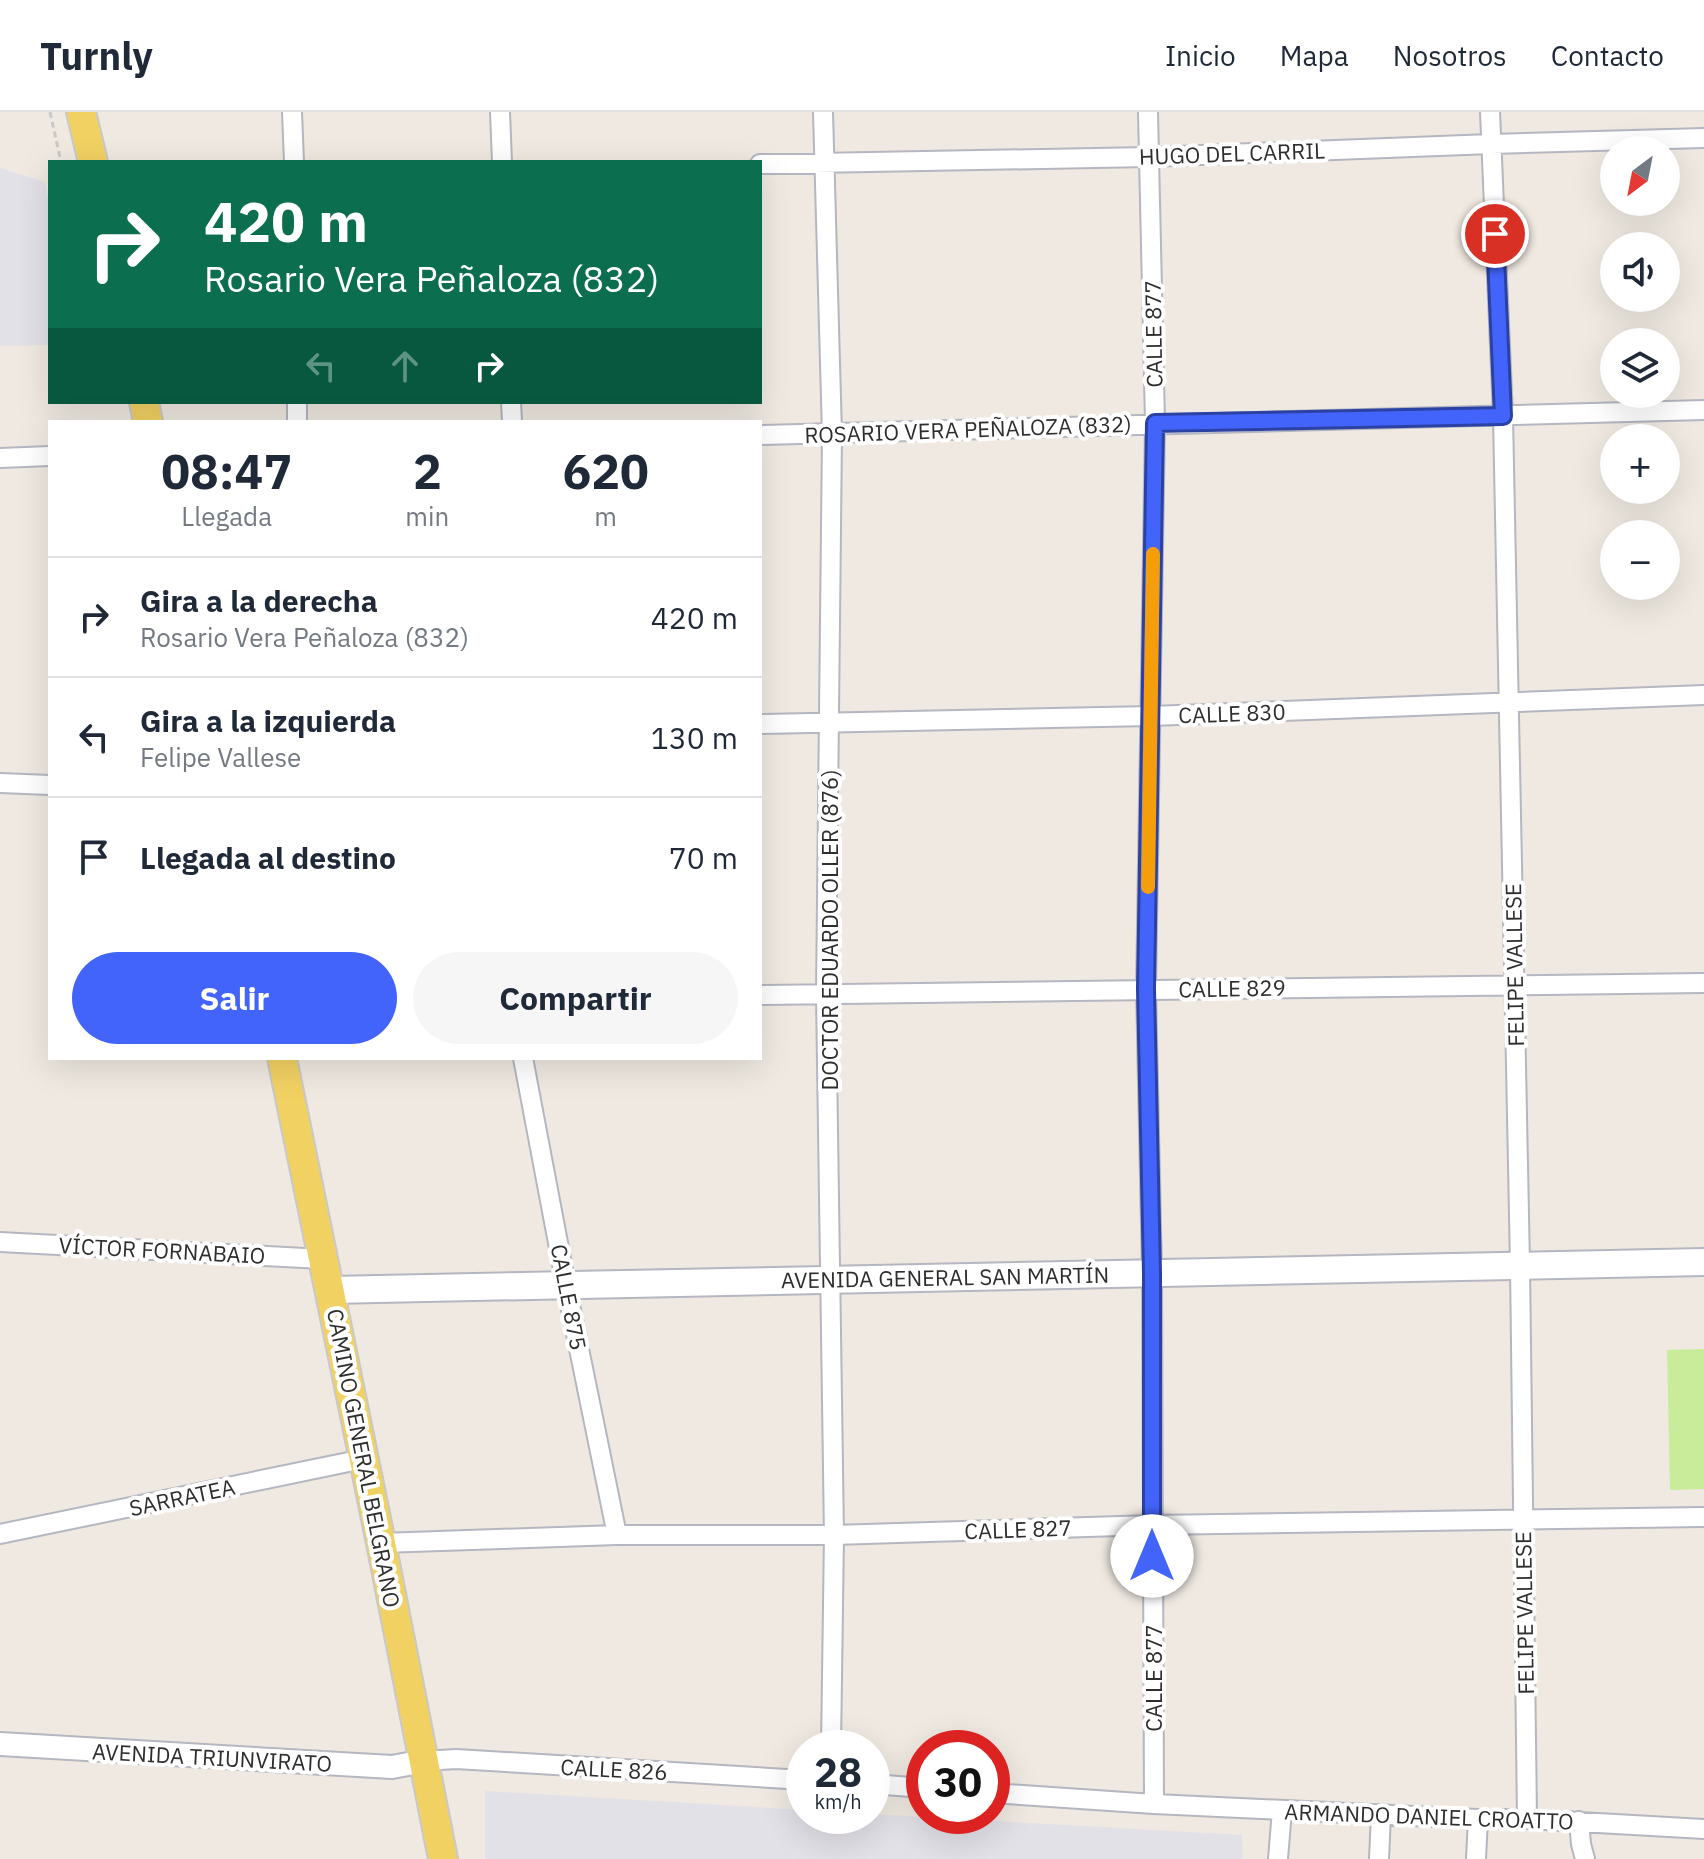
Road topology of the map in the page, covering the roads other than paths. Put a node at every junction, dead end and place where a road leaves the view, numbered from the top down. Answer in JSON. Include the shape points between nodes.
{"nodes":[{"id":1,"x":81,"y":112,"type":"edge"},
{"id":2,"x":292,"y":112,"type":"edge"},
{"id":3,"x":500,"y":112,"type":"edge"},
{"id":4,"x":823,"y":112,"type":"edge"},
{"id":5,"x":1148,"y":112,"type":"edge"},
{"id":6,"x":1490,"y":112,"type":"edge"},
{"id":7,"x":1704,"y":138,"type":"edge"},
{"id":8,"x":1491,"y":144,"type":"junction"},
{"id":9,"x":1149,"y":157,"type":"junction"},
{"id":10,"x":93,"y":160,"type":"edge"},
{"id":11,"x":294,"y":160,"type":"edge"},
{"id":12,"x":502,"y":160,"type":"edge"},
{"id":13,"x":824,"y":162,"type":"junction"},
{"id":14,"x":762,"y":164,"type":"edge"},
{"id":15,"x":1704,"y":410,"type":"edge"},
{"id":16,"x":1503,"y":416,"type":"junction"},
{"id":17,"x":1155,"y":423,"type":"junction"},
{"id":18,"x":832,"y":434,"type":"junction"},
{"id":19,"x":762,"y":435,"type":"edge"},
{"id":20,"x":48,"y":456,"type":"edge"},
{"id":21,"x":0,"y":458,"type":"edge"},
{"id":22,"x":1704,"y":695,"type":"edge"},
{"id":23,"x":1509,"y":702,"type":"junction"},
{"id":24,"x":1151,"y":716,"type":"junction"},
{"id":25,"x":830,"y":722,"type":"junction"},
{"id":26,"x":762,"y":724,"type":"edge"},
{"id":27,"x":0,"y":783,"type":"edge"},
{"id":28,"x":48,"y":785,"type":"edge"},
{"id":29,"x":1704,"y":983,"type":"edge"},
{"id":30,"x":1514,"y":985,"type":"junction"},
{"id":31,"x":1146,"y":989,"type":"junction"},
{"id":32,"x":762,"y":995,"type":"edge"},
{"id":33,"x":826,"y":995,"type":"junction"},
{"id":34,"x":282,"y":1060,"type":"edge"},
{"id":35,"x":523,"y":1060,"type":"edge"},
{"id":36,"x":0,"y":1242,"type":"edge"},
{"id":37,"x":323,"y":1259,"type":"junction"},
{"id":38,"x":1704,"y":1262,"type":"edge"},
{"id":39,"x":1520,"y":1265,"type":"junction"},
{"id":40,"x":1152,"y":1273,"type":"junction"},
{"id":41,"x":831,"y":1279,"type":"junction"},
{"id":42,"x":566,"y":1285,"type":"junction"},
{"id":43,"x":330,"y":1290,"type":"junction"},
{"id":44,"x":363,"y":1459,"type":"junction"},
{"id":45,"x":1704,"y":1517,"type":"edge"},
{"id":46,"x":1523,"y":1520,"type":"junction"},
{"id":47,"x":1152,"y":1525,"type":"junction"},
{"id":48,"x":0,"y":1534,"type":"edge"},
{"id":49,"x":617,"y":1535,"type":"junction"},
{"id":50,"x":834,"y":1535,"type":"junction"},
{"id":51,"x":381,"y":1543,"type":"junction"},
{"id":52,"x":831,"y":1730,"type":"edge"},
{"id":53,"x":0,"y":1744,"type":"edge"},
{"id":54,"x":424,"y":1761,"type":"junction"},
{"id":55,"x":786,"y":1779,"type":"edge"},
{"id":56,"x":1010,"y":1794,"type":"edge"},
{"id":57,"x":1154,"y":1804,"type":"junction"},
{"id":58,"x":1282,"y":1810,"type":"junction"},
{"id":59,"x":1381,"y":1814,"type":"junction"},
{"id":60,"x":1478,"y":1819,"type":"junction"},
{"id":61,"x":1527,"y":1819,"type":"junction"},
{"id":62,"x":1579,"y":1821,"type":"junction"},
{"id":63,"x":1704,"y":1829,"type":"edge"},
{"id":64,"x":443,"y":1859,"type":"edge"},
{"id":65,"x":1278,"y":1859,"type":"edge"},
{"id":66,"x":1379,"y":1859,"type":"edge"},
{"id":67,"x":1476,"y":1859,"type":"edge"},
{"id":68,"x":1585,"y":1859,"type":"edge"}],
"edges":[{"from":1,"to":10,"type":"main road"},
{"from":2,"to":11,"type":"street"},
{"from":3,"to":12,"type":"street"},
{"from":4,"to":13,"type":"street","name":"DOCTOR EDUARDO OLLER (876)"},
{"from":5,"to":9,"type":"street","name":"CALLE 877"},
{"from":6,"to":8,"type":"street","name":"FELIPE VALLESE"},
{"from":7,"to":8,"type":"street","name":"HUGO DEL CARRIL"},
{"from":8,"to":9,"type":"street","name":"HUGO DEL CARRIL"},
{"from":8,"to":16,"type":"street","name":"FELIPE VALLESE"},
{"from":9,"to":13,"type":"street","name":"HUGO DEL CARRIL"},
{"from":9,"to":17,"type":"street","name":"CALLE 877"},
{"from":13,"to":14,"type":"street","name":"HUGO DEL CARRIL"},
{"from":13,"to":18,"type":"street","name":"DOCTOR EDUARDO OLLER (876)"},
{"from":15,"to":16,"type":"street","name":"ROSARIO VERA PEÑALOZA (832)"},
{"from":16,"to":17,"type":"street","name":"ROSARIO VERA PEÑALOZA (832)"},
{"from":16,"to":23,"type":"street","name":"FELIPE VALLESE"},
{"from":17,"to":18,"type":"street","name":"ROSARIO VERA PEÑALOZA (832)"},
{"from":17,"to":24,"type":"street","name":"CALLE 877"},
{"from":18,"to":19,"type":"street","name":"ROSARIO VERA PEÑALOZA (832)"},
{"from":18,"to":25,"type":"street","name":"DOCTOR EDUARDO OLLER (876)"},
{"from":20,"to":21,"type":"street"},
{"from":22,"to":23,"type":"street","name":"CALLE 830"},
{"from":23,"to":24,"type":"street","name":"CALLE 830"},
{"from":23,"to":30,"type":"street","name":"FELIPE VALLESE"},
{"from":24,"to":25,"type":"street","name":"CALLE 830"},
{"from":24,"to":31,"type":"street","name":"CALLE 877"},
{"from":25,"to":26,"type":"street","name":"CALLE 830"},
{"from":25,"to":33,"type":"street","name":"DOCTOR EDUARDO OLLER (876)"},
{"from":27,"to":28,"type":"street"},
{"from":29,"to":30,"type":"street","name":"CALLE 829"},
{"from":30,"to":31,"type":"street","name":"CALLE 829"},
{"from":30,"to":39,"type":"street","name":"FELIPE VALLESE"},
{"from":31,"to":33,"type":"street","name":"CALLE 829"},
{"from":31,"to":40,"type":"street","name":"CALLE 877"},
{"from":32,"to":33,"type":"street","name":"CALLE 829"},
{"from":33,"to":41,"type":"street","name":"DOCTOR EDUARDO OLLER (876)"},
{"from":34,"to":37,"type":"main road","name":"CAMINO GENERAL BELGRANO"},
{"from":35,"to":42,"type":"street","name":"CALLE 875"},
{"from":36,"to":37,"type":"street","name":"VÍCTOR FORNABAIO"},
{"from":37,"to":43,"type":"main road","name":"CAMINO GENERAL BELGRANO"},
{"from":38,"to":39,"type":"main road","name":"AVENIDA GENERAL SAN MARTÍN"},
{"from":39,"to":40,"type":"main road","name":"AVENIDA GENERAL SAN MARTÍN"},
{"from":39,"to":46,"type":"street","name":"FELIPE VALLESE"},
{"from":40,"to":41,"type":"main road","name":"AVENIDA GENERAL SAN MARTÍN"},
{"from":40,"to":47,"type":"street","name":"CALLE 877"},
{"from":41,"to":42,"type":"main road","name":"AVENIDA GENERAL SAN MARTÍN"},
{"from":41,"to":50,"type":"street","name":"DOCTOR EDUARDO OLLER (876)"},
{"from":42,"to":43,"type":"main road","name":"AVENIDA GENERAL SAN MARTÍN"},
{"from":42,"to":49,"type":"street","name":"CALLE 875"},
{"from":43,"to":44,"type":"main road","name":"CAMINO GENERAL BELGRANO"},
{"from":44,"to":48,"type":"street","name":"SARRATEA"},
{"from":44,"to":51,"type":"main road","name":"CAMINO GENERAL BELGRANO"},
{"from":45,"to":46,"type":"street","name":"CALLE 827"},
{"from":46,"to":47,"type":"street","name":"CALLE 827"},
{"from":46,"to":61,"type":"street","name":"FELIPE VALLESE"},
{"from":47,"to":50,"type":"street","name":"CALLE 827"},
{"from":47,"to":57,"type":"street","name":"CALLE 877"},
{"from":49,"to":50,"type":"street","name":"CALLE 827"},
{"from":49,"to":51,"type":"street","name":"CALLE 827"},
{"from":50,"to":52,"type":"street","name":"DOCTOR EDUARDO OLLER (876)"},
{"from":51,"to":54,"type":"main road","name":"CAMINO GENERAL BELGRANO"},
{"from":53,"to":54,"type":"street","name":"AVENIDA TRIUNVIRATO","via":[[392,1767]]},
{"from":54,"to":55,"type":"street","name":"CALLE 826"},
{"from":54,"to":64,"type":"main road","name":"CAMINO GENERAL BELGRANO"},
{"from":56,"to":57,"type":"street"},
{"from":57,"to":58,"type":"street","name":"ARMANDO DANIEL CROATTO"},
{"from":58,"to":59,"type":"street","name":"ARMANDO DANIEL CROATTO"},
{"from":58,"to":65,"type":"street"},
{"from":59,"to":60,"type":"street","name":"ARMANDO DANIEL CROATTO"},
{"from":59,"to":66,"type":"street"},
{"from":60,"to":61,"type":"street","name":"ARMANDO DANIEL CROATTO"},
{"from":60,"to":67,"type":"street"},
{"from":61,"to":62,"type":"street","name":"ARMANDO DANIEL CROATTO"},
{"from":62,"to":63,"type":"street","name":"ARMANDO DANIEL CROATTO"},
{"from":62,"to":68,"type":"street"}]}
